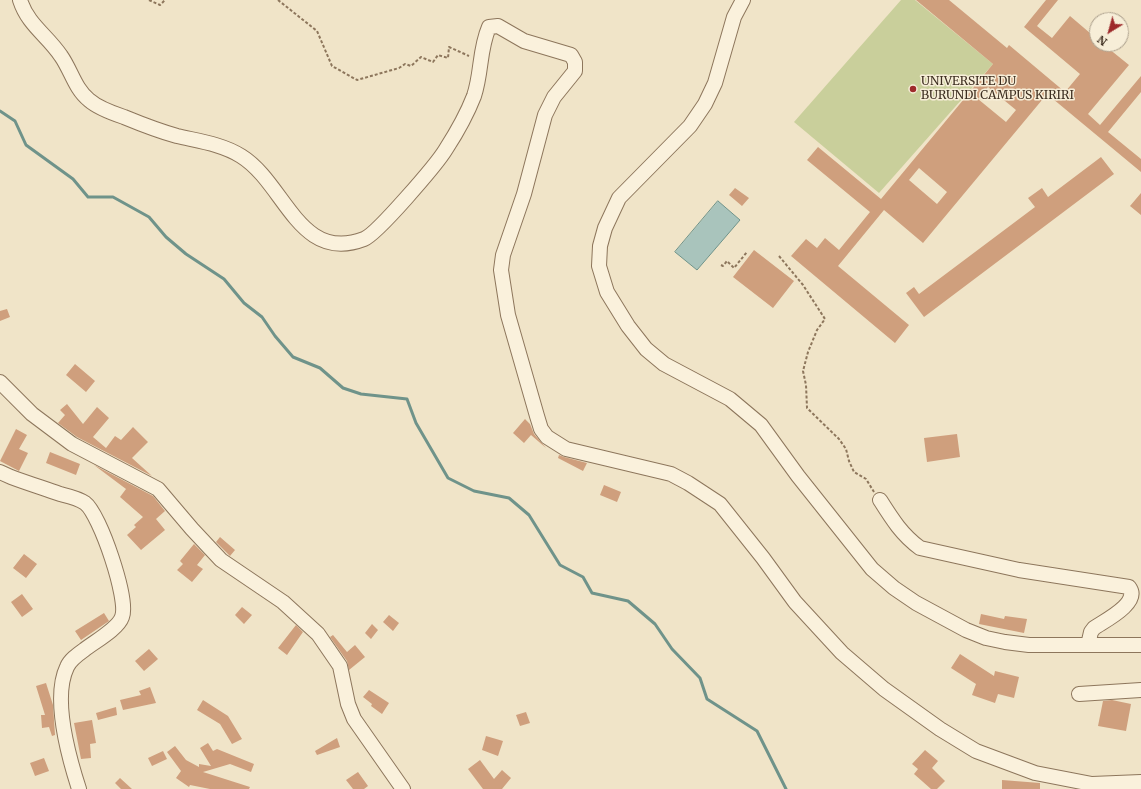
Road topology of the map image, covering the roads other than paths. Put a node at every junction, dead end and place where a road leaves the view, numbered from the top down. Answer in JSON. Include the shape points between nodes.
{"nodes":[{"id":1,"x":20,"y":0,"type":"edge"},
{"id":2,"x":743,"y":0,"type":"edge"},
{"id":3,"x":0,"y":382,"type":"edge"},
{"id":4,"x":0,"y":472,"type":"edge"},
{"id":5,"x":880,"y":500,"type":"road end"},
{"id":6,"x":1139,"y":598,"type":"edge"},
{"id":7,"x":1141,"y":644,"type":"edge"},
{"id":8,"x":1088,"y":645,"type":"junction"},
{"id":9,"x":1141,"y":690,"type":"edge"},
{"id":10,"x":1079,"y":694,"type":"dead end"},
{"id":11,"x":1141,"y":782,"type":"edge"},
{"id":12,"x":79,"y":789,"type":"edge"},
{"id":13,"x":403,"y":789,"type":"edge"}],
"edges":[{"from":1,"to":11,"type":"street","via":[[31,23],[62,56],[79,89],[89,101],[142,124],[226,149],[241,156],[268,181],[311,235],[324,242],[338,244],[366,238],[383,224],[446,150],[474,94],[481,48],[489,28],[494,26],[524,41],[571,55],[575,62],[575,71],[554,97],[545,115],[524,194],[503,255],[501,270],[508,315],[541,429],[547,437],[566,449],[671,474],[720,504],[795,602],[842,653],[907,707],[976,751],[1035,773],[1092,784]]},
{"from":2,"to":8,"type":"street","via":[[734,17],[715,83],[705,104],[690,126],[619,198],[605,228],[600,246],[599,266],[607,292],[646,349],[664,364],[730,398],[761,425],[872,569],[894,588],[916,603],[986,638],[1029,645]]},
{"from":3,"to":13,"type":"street","via":[[32,414],[72,444],[158,489],[221,560],[283,602],[318,634],[340,666],[354,719]]},
{"from":4,"to":12,"type":"street","via":[[86,504],[99,524],[121,591],[124,609],[122,618],[116,626],[75,657],[67,667],[63,681],[63,722]]},
{"from":5,"to":6,"type":"street","via":[[896,526],[908,540],[920,548],[1019,570],[1129,587]]},
{"from":6,"to":8,"type":"street","via":[[1134,607],[1127,612],[1094,628]]},
{"from":7,"to":8,"type":"street"},
{"from":9,"to":10,"type":"street"}]}
